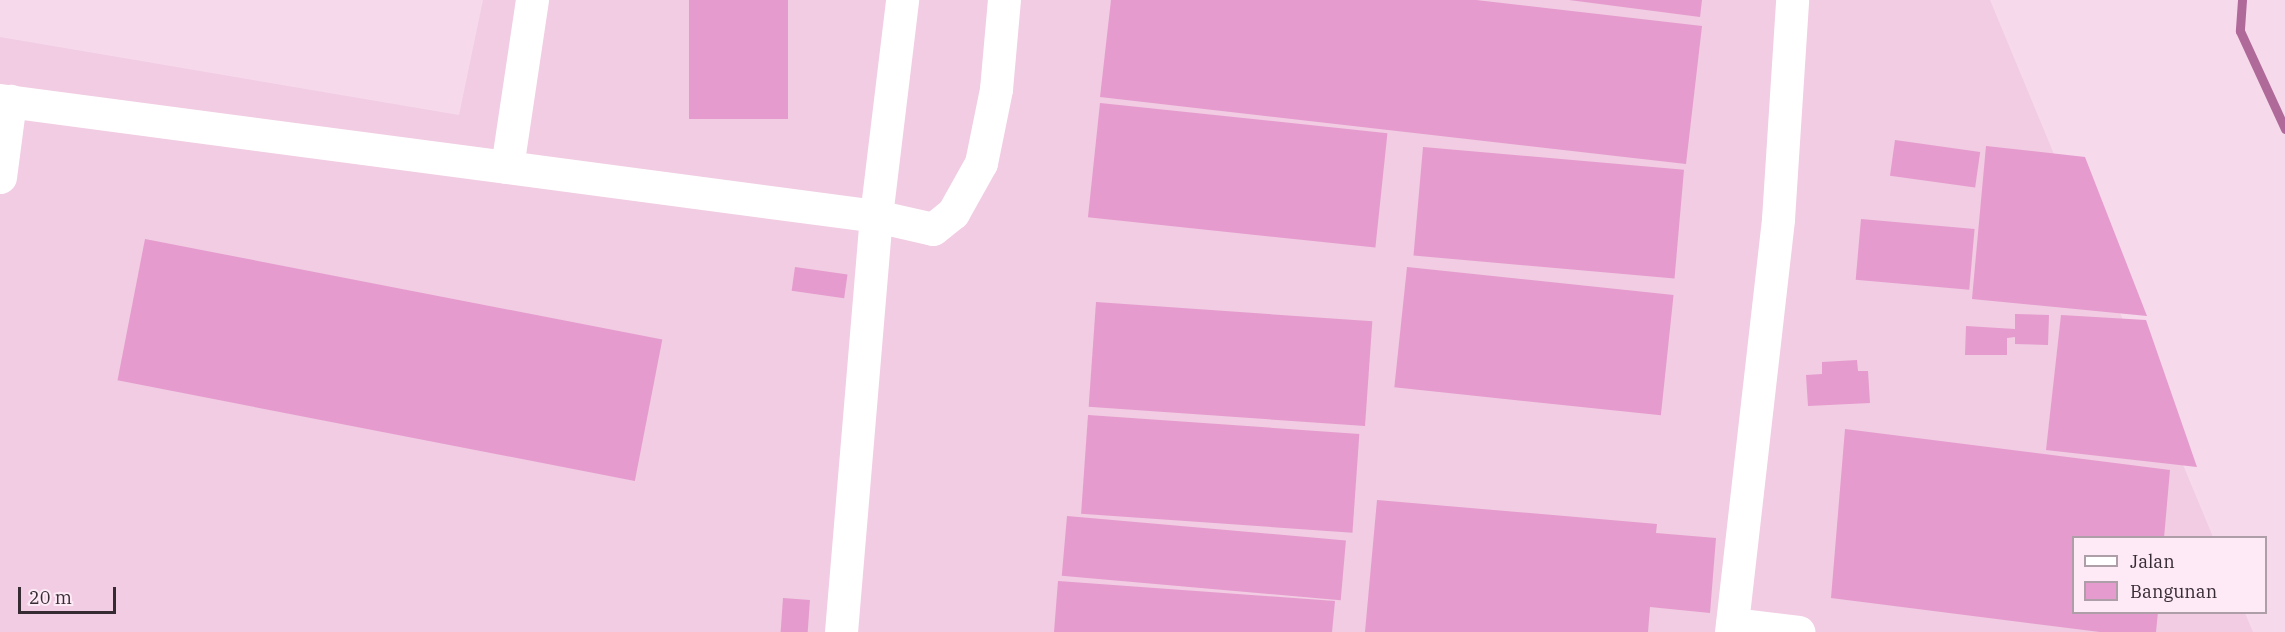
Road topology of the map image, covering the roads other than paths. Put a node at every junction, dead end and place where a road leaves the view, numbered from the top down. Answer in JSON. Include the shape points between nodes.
{"nodes":[{"id":1,"x":532,"y":0,"type":"edge"},
{"id":2,"x":902,"y":0,"type":"edge"},
{"id":3,"x":1004,"y":0,"type":"edge"},
{"id":4,"x":1792,"y":0,"type":"edge"},
{"id":5,"x":5,"y":100,"type":"edge"},
{"id":6,"x":507,"y":166,"type":"junction"},
{"id":7,"x":0,"y":177,"type":"edge"},
{"id":8,"x":876,"y":216,"type":"junction"},
{"id":9,"x":1732,"y":628,"type":"edge"},
{"id":10,"x":841,"y":632,"type":"edge"},
{"id":11,"x":1799,"y":632,"type":"edge"}],
"edges":[{"from":1,"to":6,"type":"lane"},
{"from":2,"to":8,"type":"lane"},
{"from":3,"to":8,"type":"lane","via":[[989,133],[967,191],[953,213],[933,229]]},
{"from":4,"to":9,"type":"lane","via":[[1778,219]]},
{"from":5,"to":6,"type":"lane"},
{"from":5,"to":7,"type":"lane"},
{"from":6,"to":8,"type":"lane"},
{"from":8,"to":10,"type":"lane"},
{"from":9,"to":11,"type":"lane"}]}
